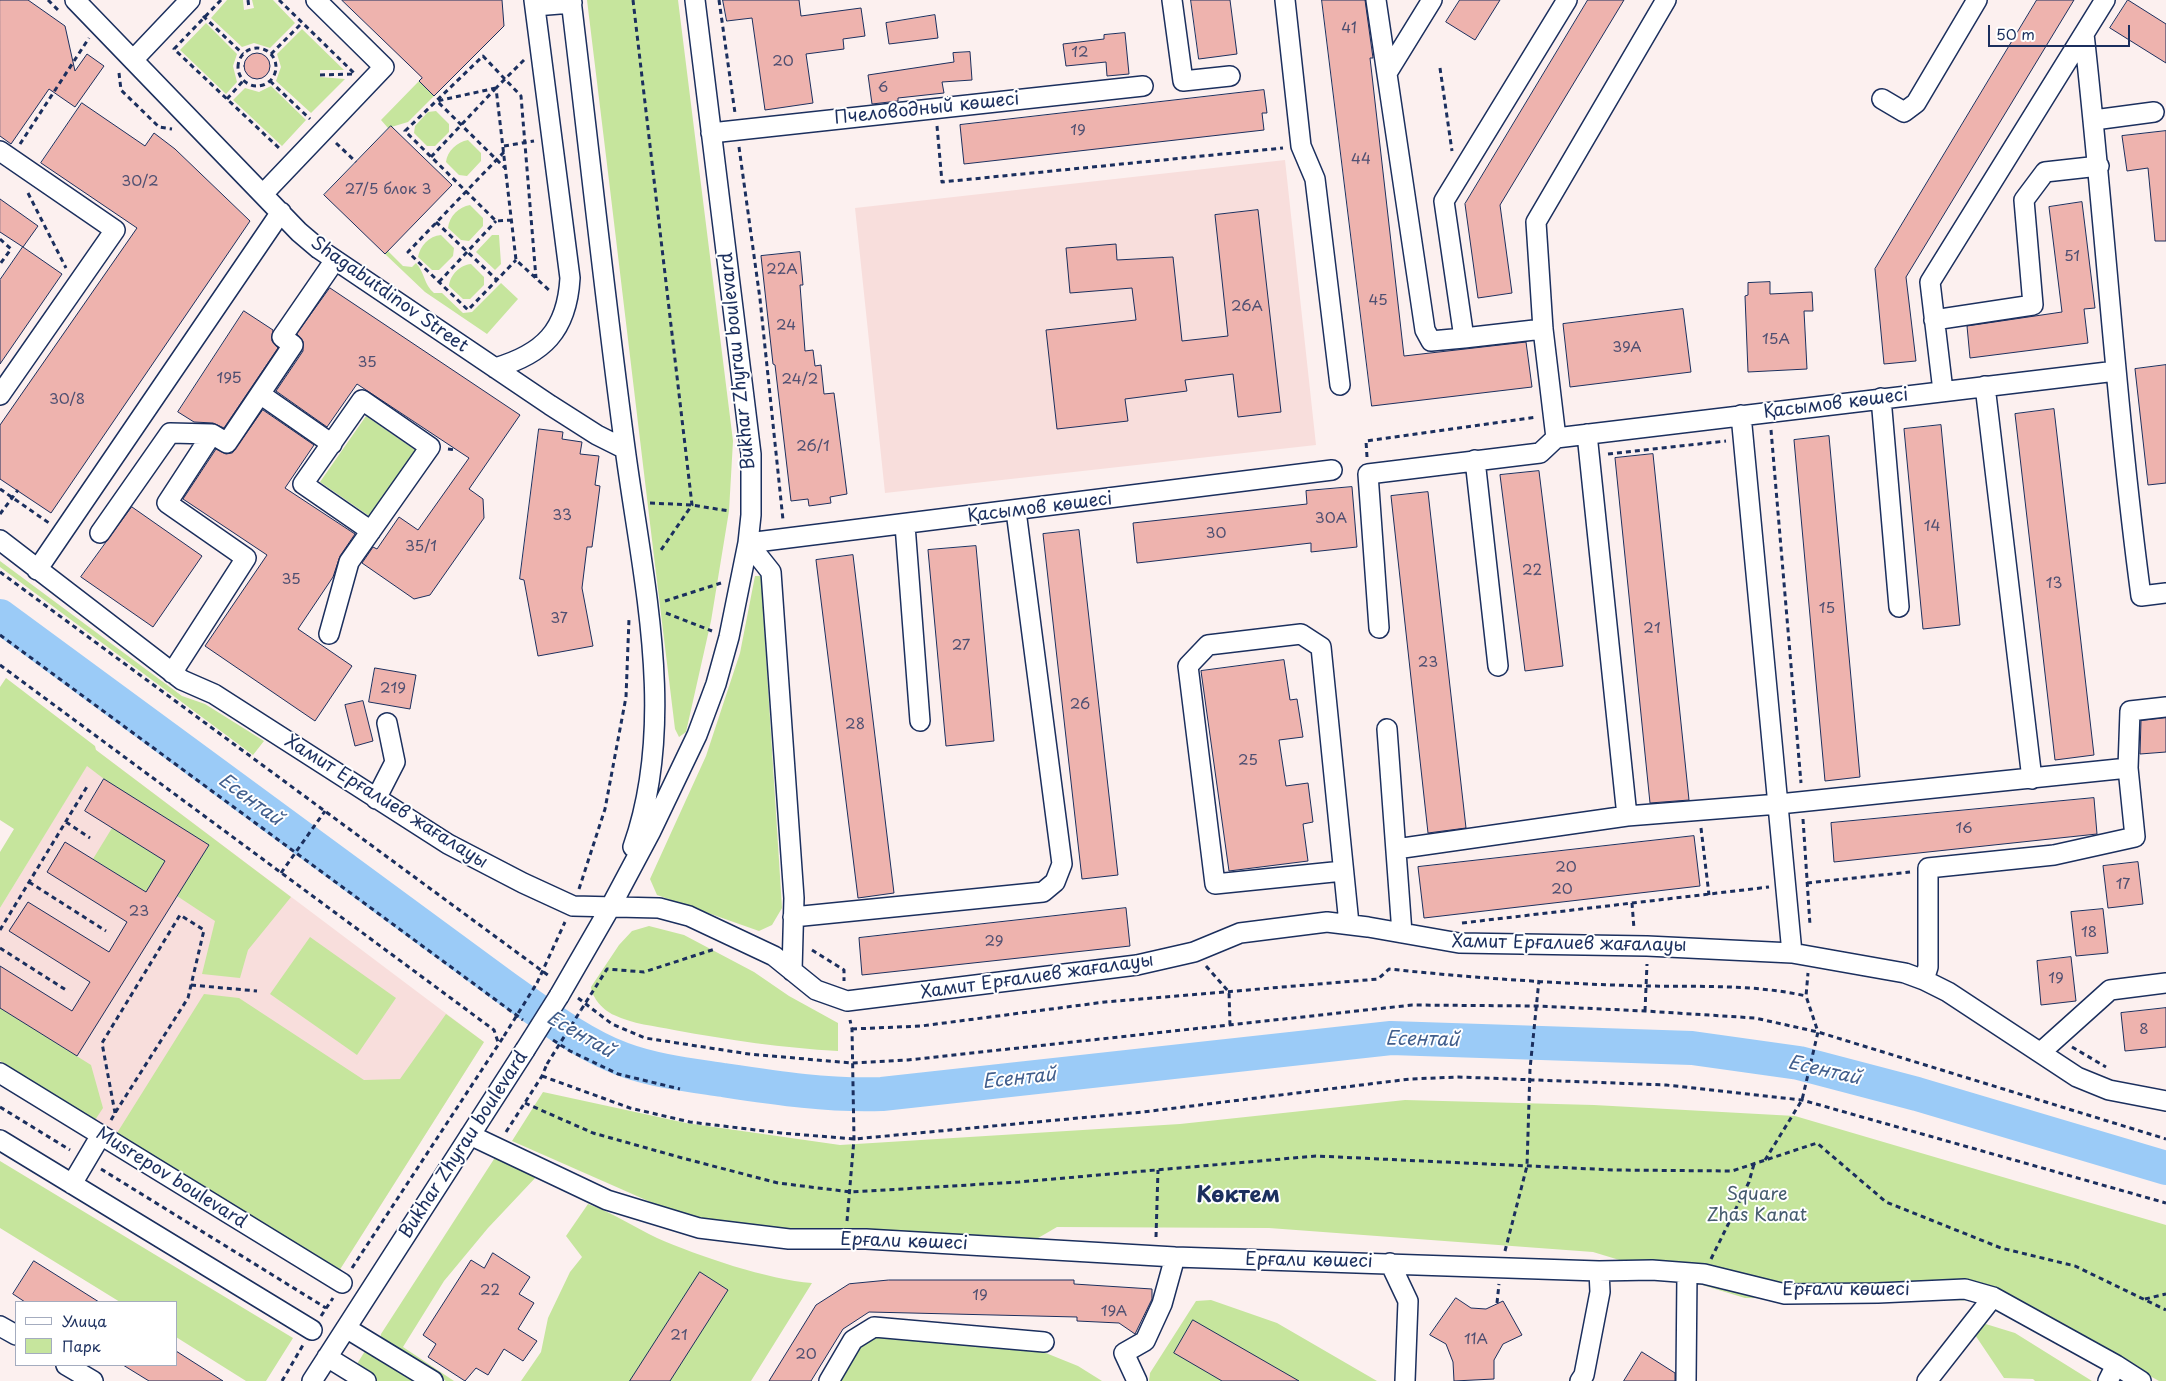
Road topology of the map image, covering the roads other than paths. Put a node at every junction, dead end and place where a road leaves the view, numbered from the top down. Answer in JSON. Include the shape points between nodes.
{"nodes":[{"id":1,"x":75,"y":0,"type":"edge"},
{"id":2,"x":316,"y":0,"type":"edge"},
{"id":3,"x":695,"y":0,"type":"edge"},
{"id":4,"x":1172,"y":0,"type":"edge"},
{"id":5,"x":1285,"y":0,"type":"edge"},
{"id":6,"x":1376,"y":0,"type":"edge"},
{"id":7,"x":1432,"y":0,"type":"edge"},
{"id":8,"x":1567,"y":0,"type":"edge"},
{"id":9,"x":1666,"y":0,"type":"edge"},
{"id":10,"x":1977,"y":0,"type":"edge"},
{"id":11,"x":2105,"y":0,"type":"edge"},
{"id":12,"x":189,"y":1,"type":"edge"},
{"id":13,"x":571,"y":1,"type":"edge"},
{"id":14,"x":535,"y":3,"type":"edge"},
{"id":15,"x":2084,"y":34,"type":"junction"},
{"id":16,"x":134,"y":60,"type":"junction"},
{"id":17,"x":1387,"y":74,"type":"junction"},
{"id":18,"x":1230,"y":76,"type":"dead end"},
{"id":19,"x":1143,"y":86,"type":"dead end"},
{"id":20,"x":1882,"y":99,"type":"dead end"},
{"id":21,"x":2154,"y":112,"type":"dead end"},
{"id":22,"x":2094,"y":120,"type":"junction"},
{"id":23,"x":711,"y":134,"type":"junction"},
{"id":24,"x":5,"y":155,"type":"edge"},
{"id":25,"x":2099,"y":166,"type":"junction"},
{"id":26,"x":263,"y":194,"type":"junction"},
{"id":27,"x":281,"y":212,"type":"junction"},
{"id":28,"x":335,"y":260,"type":"junction"},
{"id":29,"x":1934,"y":320,"type":"junction"},
{"id":30,"x":1544,"y":329,"type":"junction"},
{"id":31,"x":1464,"y":338,"type":"junction"},
{"id":32,"x":495,"y":368,"type":"junction"},
{"id":33,"x":2116,"y":371,"type":"junction"},
{"id":34,"x":1340,"y":385,"type":"dead end"},
{"id":35,"x":1985,"y":386,"type":"junction"},
{"id":36,"x":1943,"y":391,"type":"junction"},
{"id":37,"x":260,"y":394,"type":"junction"},
{"id":38,"x":0,"y":395,"type":"edge"},
{"id":39,"x":1882,"y":398,"type":"junction"},
{"id":40,"x":1741,"y":415,"type":"junction"},
{"id":41,"x":212,"y":434,"type":"junction"},
{"id":42,"x":1587,"y":434,"type":"junction"},
{"id":43,"x":1556,"y":438,"type":"junction"},
{"id":44,"x":332,"y":444,"type":"junction"},
{"id":45,"x":625,"y":449,"type":"junction"},
{"id":46,"x":1476,"y":460,"type":"junction"},
{"id":47,"x":1332,"y":470,"type":"dead end"},
{"id":48,"x":1016,"y":511,"type":"junction"},
{"id":49,"x":905,"y":525,"type":"junction"},
{"id":50,"x":371,"y":531,"type":"junction"},
{"id":51,"x":100,"y":533,"type":"dead end"},
{"id":52,"x":0,"y":540,"type":"edge"},
{"id":53,"x":748,"y":543,"type":"junction"},
{"id":54,"x":37,"y":570,"type":"junction"},
{"id":55,"x":2166,"y":593,"type":"edge"},
{"id":56,"x":1899,"y":607,"type":"dead end"},
{"id":57,"x":1379,"y":628,"type":"dead end"},
{"id":58,"x":329,"y":634,"type":"dead end"},
{"id":59,"x":1498,"y":666,"type":"dead end"},
{"id":60,"x":172,"y":673,"type":"junction"},
{"id":61,"x":2166,"y":707,"type":"edge"},
{"id":62,"x":920,"y":720,"type":"dead end"},
{"id":63,"x":387,"y":723,"type":"dead end"},
{"id":64,"x":1387,"y":729,"type":"dead end"},
{"id":65,"x":653,"y":756,"type":"junction"},
{"id":66,"x":682,"y":767,"type":"junction"},
{"id":67,"x":2128,"y":768,"type":"junction"},
{"id":68,"x":2032,"y":779,"type":"junction"},
{"id":69,"x":376,"y":799,"type":"junction"},
{"id":70,"x":1779,"y":804,"type":"junction"},
{"id":71,"x":1627,"y":816,"type":"junction"},
{"id":72,"x":1396,"y":849,"type":"junction"},
{"id":73,"x":1343,"y":871,"type":"junction"},
{"id":74,"x":611,"y":906,"type":"junction"},
{"id":75,"x":793,"y":917,"type":"junction"},
{"id":76,"x":1348,"y":924,"type":"junction"},
{"id":77,"x":1402,"y":933,"type":"junction"},
{"id":78,"x":1801,"y":954,"type":"junction"},
{"id":79,"x":792,"y":971,"type":"junction"},
{"id":80,"x":1924,"y":980,"type":"junction"},
{"id":81,"x":2166,"y":983,"type":"edge"},
{"id":82,"x":2041,"y":1052,"type":"junction"},
{"id":83,"x":0,"y":1073,"type":"edge"},
{"id":84,"x":2166,"y":1101,"type":"edge"},
{"id":85,"x":101,"y":1135,"type":"junction"},
{"id":86,"x":470,"y":1135,"type":"junction"},
{"id":87,"x":0,"y":1140,"type":"edge"},
{"id":88,"x":72,"y":1184,"type":"junction"},
{"id":89,"x":1175,"y":1258,"type":"junction"},
{"id":90,"x":1390,"y":1263,"type":"junction"},
{"id":91,"x":1599,"y":1271,"type":"junction"},
{"id":92,"x":1696,"y":1273,"type":"junction"},
{"id":93,"x":342,"y":1283,"type":"road end"},
{"id":94,"x":1994,"y":1297,"type":"junction"},
{"id":95,"x":0,"y":1326,"type":"edge"},
{"id":96,"x":346,"y":1328,"type":"junction"},
{"id":97,"x":312,"y":1330,"type":"road end"},
{"id":98,"x":15,"y":1334,"type":"edge"},
{"id":99,"x":1044,"y":1342,"type":"dead end"},
{"id":100,"x":328,"y":1357,"type":"junction"},
{"id":101,"x":68,"y":1366,"type":"edge"},
{"id":102,"x":2112,"y":1373,"type":"edge"},
{"id":103,"x":93,"y":1381,"type":"edge"},
{"id":104,"x":312,"y":1381,"type":"edge"},
{"id":105,"x":366,"y":1381,"type":"edge"},
{"id":106,"x":432,"y":1381,"type":"edge"},
{"id":107,"x":828,"y":1381,"type":"edge"},
{"id":108,"x":1137,"y":1381,"type":"edge"},
{"id":109,"x":1405,"y":1381,"type":"edge"},
{"id":110,"x":1580,"y":1381,"type":"edge"},
{"id":111,"x":1686,"y":1381,"type":"edge"},
{"id":112,"x":1927,"y":1381,"type":"edge"},
{"id":113,"x":2141,"y":1381,"type":"edge"}],
"edges":[{"from":1,"to":16,"type":"street","name":"Shagabutdinov Street"},
{"from":2,"to":26,"type":"street","via":[[384,67],[314,123]]},
{"from":3,"to":23,"type":"street","name":"Bukhar Zhyrau boulevard"},
{"from":4,"to":18,"type":"street","via":[[1183,81]]},
{"from":5,"to":34,"type":"street","via":[[1300,146],[1315,179]]},
{"from":6,"to":17,"type":"street"},
{"from":7,"to":17,"type":"street"},
{"from":8,"to":31,"type":"street","via":[[1444,201]]},
{"from":9,"to":30,"type":"street","via":[[1536,222]]},
{"from":10,"to":20,"type":"street","via":[[1916,103],[1904,112]]},
{"from":11,"to":15,"type":"street"},
{"from":12,"to":16,"type":"street"},
{"from":13,"to":14,"type":"street"},
{"from":13,"to":45,"type":"street","name":"Bukhar Zhyrau boulevard"},
{"from":14,"to":32,"type":"street","via":[[570,278],[567,307],[547,342],[535,352]]},
{"from":15,"to":22,"type":"street"},
{"from":15,"to":29,"type":"street","via":[[1930,282]]},
{"from":16,"to":26,"type":"street","name":"Shagabutdinov Street"},
{"from":17,"to":31,"type":"street","via":[[1425,330],[1431,341]]},
{"from":19,"to":23,"type":"street","name":"Пчеловодный көшесі"},
{"from":21,"to":22,"type":"street"},
{"from":22,"to":25,"type":"street"},
{"from":23,"to":53,"type":"street","name":"Bukhar Zhyrau boulevard","via":[[751,454]]},
{"from":24,"to":38,"type":"street","via":[[115,230]]},
{"from":25,"to":29,"type":"street","via":[[2045,172],[2024,200],[2033,304]]},
{"from":25,"to":33,"type":"street"},
{"from":26,"to":27,"type":"street","name":"Shagabutdinov Street"},
{"from":27,"to":28,"type":"street","name":"Shagabutdinov Street","via":[[299,232]]},
{"from":27,"to":54,"type":"street"},
{"from":28,"to":32,"type":"street","name":"Shagabutdinov Street"},
{"from":28,"to":37,"type":"street","via":[[282,337],[293,345]]},
{"from":29,"to":36,"type":"street"},
{"from":30,"to":31,"type":"street"},
{"from":30,"to":43,"type":"street"},
{"from":32,"to":45,"type":"street","name":"Shagabutdinov Street","via":[[597,435]]},
{"from":33,"to":35,"type":"street","name":"Қасымов көшесі"},
{"from":33,"to":55,"type":"street","via":[[2141,596]]},
{"from":35,"to":36,"type":"street","name":"Қасымов көшесі"},
{"from":35,"to":68,"type":"street"},
{"from":36,"to":39,"type":"street","name":"Қасымов көшесі"},
{"from":37,"to":41,"type":"street","via":[[226,443]]},
{"from":37,"to":44,"type":"street"},
{"from":39,"to":40,"type":"street","name":"Қасымов көшесі"},
{"from":39,"to":56,"type":"street"},
{"from":40,"to":42,"type":"street","name":"Қасымов көшесі"},
{"from":40,"to":70,"type":"street"},
{"from":41,"to":51,"type":"street","via":[[170,433]]},
{"from":41,"to":60,"type":"street","via":[[167,503],[246,558]]},
{"from":42,"to":43,"type":"street","name":"Қасымов көшесі"},
{"from":42,"to":71,"type":"street"},
{"from":43,"to":46,"type":"street","via":[[1540,453]]},
{"from":44,"to":50,"type":"street","via":[[303,484]]},
{"from":44,"to":50,"type":"street","via":[[362,400],[430,447]]},
{"from":45,"to":65,"type":"street","name":"Bukhar Zhyrau boulevard","via":[[651,620]]},
{"from":46,"to":57,"type":"street","via":[[1368,474]]},
{"from":46,"to":59,"type":"street"},
{"from":47,"to":48,"type":"street","name":"Қасымов көшесі"},
{"from":48,"to":49,"type":"street","name":"Қасымов көшесі"},
{"from":48,"to":75,"type":"street","via":[[1062,864],[1055,882],[1043,892]]},
{"from":49,"to":53,"type":"street","name":"Қасымов көшесі"},
{"from":49,"to":62,"type":"street"},
{"from":50,"to":58,"type":"street","via":[[349,562]]},
{"from":52,"to":54,"type":"street","name":"Хамит Ерғалиев жағалауы"},
{"from":53,"to":66,"type":"street","name":"Bukhar Zhyrau boulevard","via":[[716,684]]},
{"from":53,"to":75,"type":"street","via":[[771,572]]},
{"from":54,"to":60,"type":"street","name":"Хамит Ерғалиев жағалауы"},
{"from":60,"to":69,"type":"street","name":"Хамит Ерғалиев жағалауы","via":[[214,694]]},
{"from":61,"to":67,"type":"street","via":[[2130,711]]},
{"from":63,"to":69,"type":"street","via":[[395,762]]},
{"from":64,"to":72,"type":"street"},
{"from":65,"to":66,"type":"street"},
{"from":65,"to":74,"type":"street","name":"Bukhar Zhyrau boulevard","via":[[638,831]]},
{"from":66,"to":74,"type":"street","name":"Bukhar Zhyrau boulevard"},
{"from":67,"to":68,"type":"street"},
{"from":67,"to":80,"type":"street","via":[[2135,837],[2054,855],[1928,868],[1928,968]]},
{"from":68,"to":70,"type":"street"},
{"from":69,"to":74,"type":"street","name":"Хамит Ерғалиев жағалауы","via":[[448,844],[523,884],[573,906]]},
{"from":70,"to":71,"type":"street"},
{"from":70,"to":78,"type":"street"},
{"from":71,"to":72,"type":"street"},
{"from":72,"to":77,"type":"street"},
{"from":73,"to":73,"type":"street","via":[[1321,647],[1301,634],[1208,645],[1188,666],[1215,884]]},
{"from":73,"to":76,"type":"street"},
{"from":74,"to":79,"type":"street","name":"Хамит Ерғалиев жағалауы","via":[[659,908],[689,916],[774,956]]},
{"from":74,"to":86,"type":"street","name":"Bukhar Zhyrau boulevard","bridge":true,"via":[[561,992]]},
{"from":75,"to":79,"type":"street"},
{"from":76,"to":77,"type":"street","name":"Хамит Ерғалиев жағалауы"},
{"from":76,"to":79,"type":"street","name":"Хамит Ерғалиев жағалауы","via":[[1327,922],[1240,933],[1194,952],[1137,965],[847,1001],[816,990]]},
{"from":77,"to":78,"type":"street","name":"Хамит Ерғалиев жағалауы","via":[[1459,944],[1647,946]]},
{"from":78,"to":80,"type":"street","name":"Хамит Ерғалиев жағалауы","via":[[1905,973]]},
{"from":80,"to":82,"type":"street","name":"Хамит Ерғалиев жағалауы"},
{"from":81,"to":82,"type":"street","via":[[2110,990]]},
{"from":82,"to":84,"type":"street","name":"Хамит Ерғалиев жағалауы","via":[[2078,1077],[2109,1090]]},
{"from":83,"to":85,"type":"street","name":"Musrepov boulevard"},
{"from":85,"to":88,"type":"street"},
{"from":85,"to":93,"type":"street","name":"Musrepov boulevard"},
{"from":86,"to":89,"type":"street","name":"Ерғали көшесі","via":[[608,1200],[698,1228],[789,1239],[1002,1246]]},
{"from":86,"to":96,"type":"street","name":"Bukhar Zhyrau boulevard"},
{"from":87,"to":88,"type":"street"},
{"from":88,"to":97,"type":"street"},
{"from":89,"to":90,"type":"street","name":"Ерғали көшесі"},
{"from":89,"to":108,"type":"street","via":[[1162,1304],[1145,1341],[1124,1353]]},
{"from":90,"to":91,"type":"street","name":"Ерғали көшесі"},
{"from":90,"to":109,"type":"street","via":[[1408,1301]]},
{"from":91,"to":92,"type":"street","name":"Ерғали көшесі"},
{"from":91,"to":110,"type":"street","via":[[1600,1292],[1584,1375]]},
{"from":92,"to":94,"type":"street","name":"Ерғали көшесі","via":[[1785,1294],[1878,1294],[1965,1289]]},
{"from":92,"to":111,"type":"street"},
{"from":94,"to":102,"type":"street","name":"Ерғали көшесі"},
{"from":94,"to":112,"type":"street"},
{"from":95,"to":98,"type":"street"},
{"from":96,"to":100,"type":"street","name":"Bukhar Zhyrau boulevard"},
{"from":96,"to":106,"type":"street"},
{"from":99,"to":107,"type":"street","via":[[874,1327],[853,1340]]},
{"from":100,"to":104,"type":"street","name":"Bukhar Zhyrau boulevard"},
{"from":100,"to":105,"type":"street"},
{"from":101,"to":103,"type":"street"},
{"from":102,"to":113,"type":"street","name":"Ерғали көшесі"}]}
